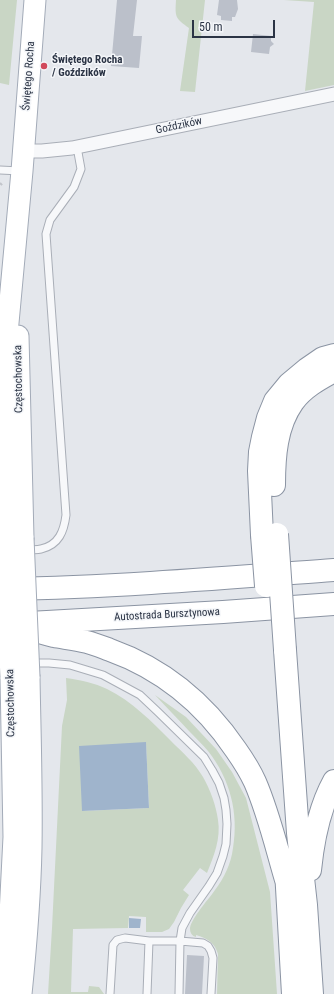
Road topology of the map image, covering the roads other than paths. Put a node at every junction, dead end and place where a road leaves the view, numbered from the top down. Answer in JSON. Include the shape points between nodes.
{"nodes":[{"id":1,"x":35,"y":0,"type":"edge"},
{"id":2,"x":334,"y":94,"type":"edge"},
{"id":3,"x":77,"y":146,"type":"junction"},
{"id":4,"x":23,"y":161,"type":"junction"},
{"id":5,"x":0,"y":170,"type":"edge"},
{"id":6,"x":334,"y":355,"type":"edge"},
{"id":7,"x":334,"y":371,"type":"edge"},
{"id":8,"x":269,"y":535,"type":"junction"},
{"id":9,"x":10,"y":545,"type":"edge"},
{"id":10,"x":333,"y":570,"type":"edge"},
{"id":11,"x":0,"y":589,"type":"edge"},
{"id":12,"x":334,"y":604,"type":"edge"},
{"id":13,"x":8,"y":625,"type":"edge"},
{"id":14,"x":278,"y":651,"type":"junction"},
{"id":15,"x":13,"y":672,"type":"edge"},
{"id":16,"x":334,"y":781,"type":"edge"},
{"id":17,"x":287,"y":883,"type":"junction"},
{"id":18,"x":306,"y":904,"type":"junction"},
{"id":19,"x":149,"y":941,"type":"junction"},
{"id":20,"x":180,"y":941,"type":"junction"},
{"id":21,"x":146,"y":993,"type":"edge"},
{"id":22,"x":4,"y":994,"type":"edge"},
{"id":23,"x":21,"y":994,"type":"edge"},
{"id":24,"x":110,"y":994,"type":"edge"},
{"id":25,"x":179,"y":994,"type":"edge"},
{"id":26,"x":211,"y":994,"type":"edge"},
{"id":27,"x":293,"y":994,"type":"edge"},
{"id":28,"x":312,"y":994,"type":"edge"}],
"edges":[{"from":1,"to":4,"type":"main road","name":"Świętego Rocha"},
{"from":2,"to":3,"type":"street","name":"Goździków"},
{"from":3,"to":4,"type":"street","name":"Goździków","via":[[42,151]]},
{"from":3,"to":9,"type":"lane","via":[[81,169],[74,188],[50,220],[46,234],[65,525],[57,541],[40,550]]},
{"from":4,"to":5,"type":"lane","name":"Goździków"},
{"from":4,"to":9,"type":"main road","name":"Częstochowska","via":[[16,244]]},
{"from":6,"to":8,"type":"highway","via":[[306,368],[275,401],[270,412],[260,452],[259,471]]},
{"from":7,"to":8,"type":"highway","via":[[317,380],[293,401],[280,429]]},
{"from":8,"to":14,"type":"highway","bridge":true},
{"from":9,"to":15,"type":"main road","name":"Częstochowska","bridge":true},
{"from":10,"to":11,"type":"highway","via":[[129,584]]},
{"from":12,"to":13,"type":"highway","name":"Autostrada Bursztynowa"},
{"from":13,"to":17,"type":"highway","via":[[88,642],[131,658],[173,683],[208,714],[225,734],[254,781]]},
{"from":14,"to":17,"type":"highway"},
{"from":14,"to":18,"type":"highway"},
{"from":15,"to":20,"type":"lane","via":[[49,663],[70,665],[103,675],[140,695],[204,757],[219,783],[225,804],[226,844],[217,873],[190,913],[182,928]]},
{"from":15,"to":22,"type":"main road","name":"Częstochowska","via":[[14,836]]},
{"from":15,"to":23,"type":"main road","name":"Częstochowska","via":[[31,800],[27,933]]},
{"from":16,"to":18,"type":"highway","via":[[320,814],[315,834]]},
{"from":17,"to":27,"type":"highway"},
{"from":18,"to":28,"type":"highway"},
{"from":19,"to":20,"type":"lane"},
{"from":19,"to":21,"type":"lane"},
{"from":19,"to":24,"type":"lane","via":[[125,938],[117,940],[113,945]]},
{"from":20,"to":25,"type":"lane"},
{"from":20,"to":26,"type":"lane","via":[[203,943],[211,951]]}]}
